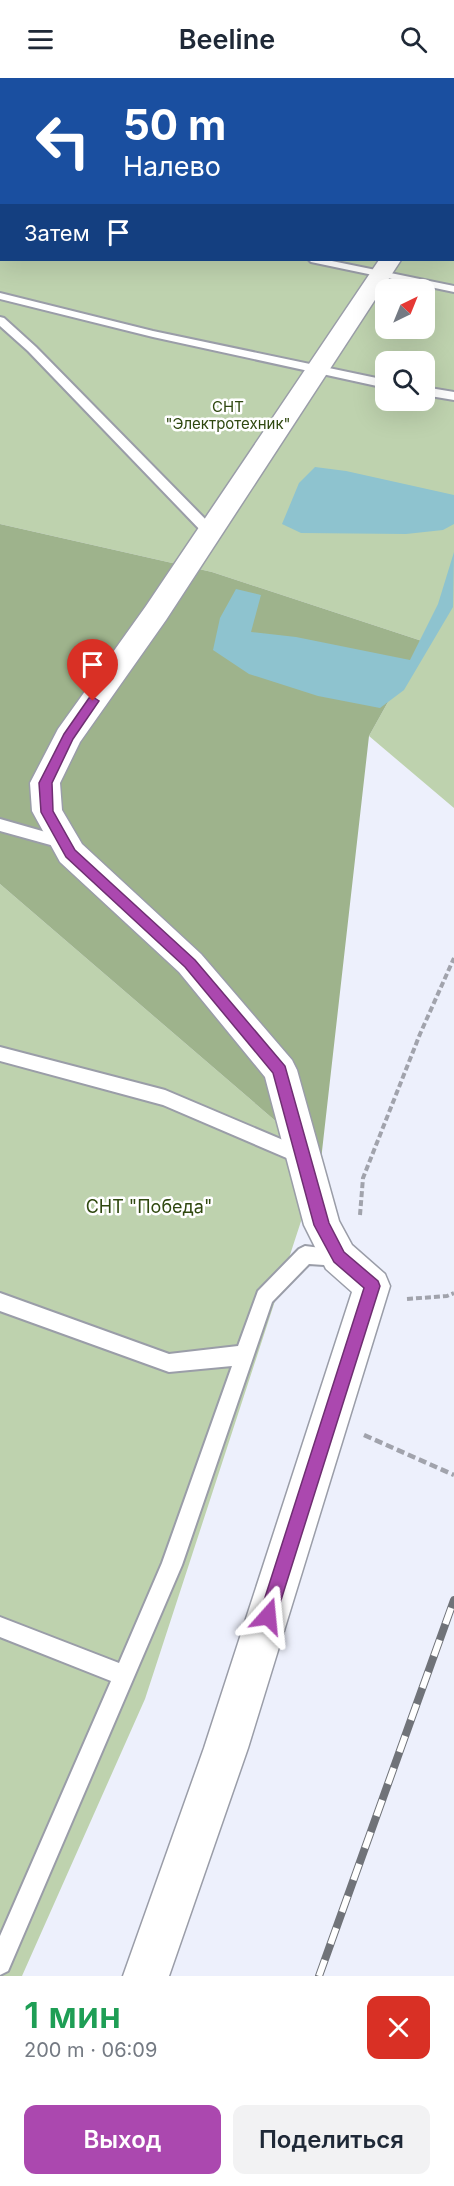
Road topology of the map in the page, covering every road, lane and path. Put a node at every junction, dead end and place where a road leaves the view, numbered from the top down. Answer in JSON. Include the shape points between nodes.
{"nodes":[{"id":1,"x":325,"y":261,"type":"edge"},
{"id":2,"x":385,"y":267,"type":"edge"},
{"id":3,"x":454,"y":289,"type":"edge"},
{"id":4,"x":0,"y":296,"type":"edge"},
{"id":5,"x":0,"y":320,"type":"edge"},
{"id":6,"x":316,"y":370,"type":"junction"},
{"id":7,"x":375,"y":382,"type":"edge"},
{"id":8,"x":435,"y":393,"type":"edge"},
{"id":9,"x":454,"y":396,"type":"edge"},
{"id":10,"x":210,"y":532,"type":"junction"},
{"id":11,"x":0,"y":825,"type":"edge"},
{"id":12,"x":65,"y":843,"type":"junction"},
{"id":13,"x":454,"y":958,"type":"edge"},
{"id":14,"x":0,"y":1054,"type":"edge"},
{"id":15,"x":303,"y":1157,"type":"junction"},
{"id":16,"x":347,"y":1263,"type":"junction"},
{"id":17,"x":454,"y":1293,"type":"edge"},
{"id":18,"x":0,"y":1302,"type":"edge"},
{"id":19,"x":367,"y":1302,"type":"junction"},
{"id":20,"x":245,"y":1354,"type":"junction"},
{"id":21,"x":330,"y":1419,"type":"junction"},
{"id":22,"x":454,"y":1475,"type":"edge"},
{"id":23,"x":0,"y":1626,"type":"edge"},
{"id":24,"x":124,"y":1676,"type":"junction"},
{"id":25,"x":0,"y":1963,"type":"edge"},
{"id":26,"x":146,"y":1976,"type":"edge"}],
"edges":[{"from":1,"to":2,"type":"lane"},
{"from":2,"to":3,"type":"lane"},
{"from":2,"to":6,"type":"street"},
{"from":4,"to":6,"type":"lane"},
{"from":5,"to":10,"type":"lane"},
{"from":6,"to":7,"type":"lane"},
{"from":6,"to":10,"type":"street"},
{"from":8,"to":9,"type":"lane"},
{"from":10,"to":12,"type":"street","via":[[68,737],[45,783],[47,812]]},
{"from":11,"to":12,"type":"lane"},
{"from":12,"to":15,"type":"street","via":[[71,853],[190,963],[280,1070]]},
{"from":13,"to":16,"type":"path","via":[[363,1179]]},
{"from":14,"to":15,"type":"lane","via":[[165,1098]]},
{"from":15,"to":16,"type":"street","via":[[322,1225]]},
{"from":16,"to":19,"type":"street","via":[[372,1286]]},
{"from":16,"to":20,"type":"lane","via":[[305,1255],[265,1297]]},
{"from":17,"to":19,"type":"path"},
{"from":18,"to":20,"type":"lane","via":[[169,1363]]},
{"from":19,"to":21,"type":"street"},
{"from":20,"to":24,"type":"lane","via":[[172,1565]]},
{"from":21,"to":22,"type":"path"},
{"from":21,"to":26,"type":"street","via":[[226,1748]]},
{"from":23,"to":24,"type":"lane"},
{"from":24,"to":25,"type":"lane"}]}
